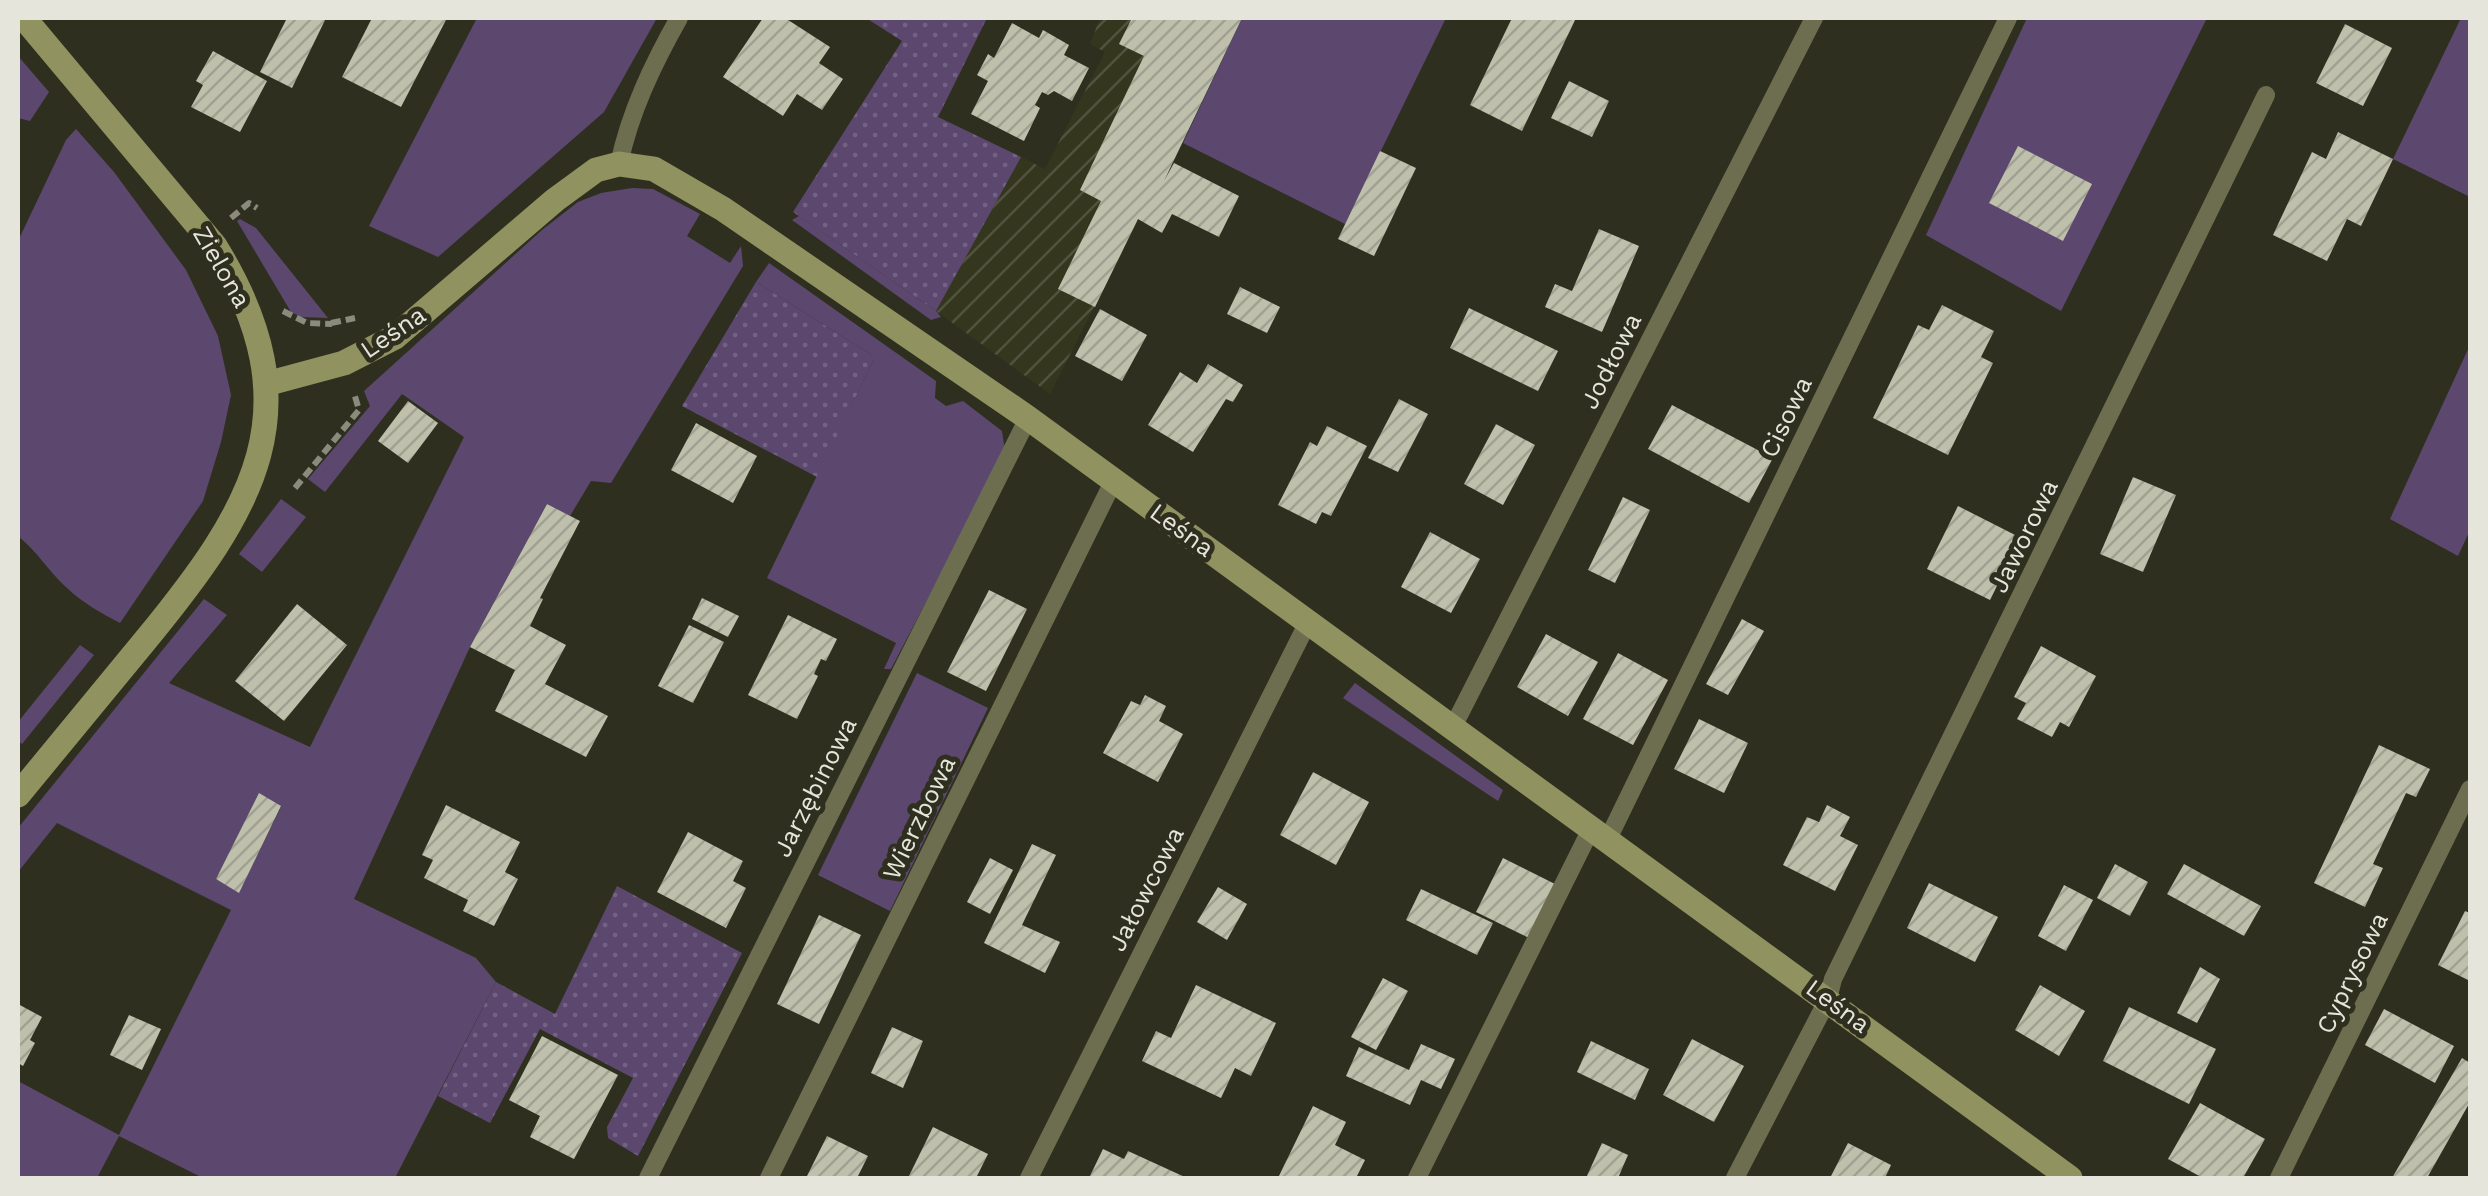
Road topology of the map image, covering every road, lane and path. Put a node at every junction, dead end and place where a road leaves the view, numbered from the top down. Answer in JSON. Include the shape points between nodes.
{"nodes":[{"id":1,"x":24,"y":18,"type":"edge"},
{"id":2,"x":678,"y":18,"type":"edge"},
{"id":3,"x":1814,"y":18,"type":"edge"},
{"id":4,"x":2008,"y":18,"type":"edge"},
{"id":5,"x":2266,"y":95,"type":"dead end"},
{"id":6,"x":619,"y":164,"type":"junction"},
{"id":7,"x":257,"y":208,"type":"dead end"},
{"id":8,"x":230,"y":219,"type":"dead end"},
{"id":9,"x":266,"y":384,"type":"junction"},
{"id":10,"x":1028,"y":418,"type":"junction"},
{"id":11,"x":1114,"y":480,"type":"junction"},
{"id":12,"x":1308,"y":622,"type":"junction"},
{"id":13,"x":1453,"y":727,"type":"junction"},
{"id":14,"x":2470,"y":789,"type":"edge"},
{"id":15,"x":18,"y":795,"type":"edge"},
{"id":16,"x":1600,"y":833,"type":"junction"},
{"id":17,"x":1828,"y":998,"type":"junction"},
{"id":18,"x":648,"y":1178,"type":"edge"},
{"id":19,"x":769,"y":1178,"type":"edge"},
{"id":20,"x":1029,"y":1178,"type":"edge"},
{"id":21,"x":1417,"y":1178,"type":"edge"},
{"id":22,"x":1735,"y":1178,"type":"edge"},
{"id":23,"x":2070,"y":1178,"type":"edge"},
{"id":24,"x":2279,"y":1178,"type":"edge"}],
"edges":[{"from":1,"to":9,"type":"street","name":"Zielona","via":[[214,246],[249,312]]},
{"from":2,"to":6,"type":"lane","via":[[626,130]]},
{"from":3,"to":13,"type":"lane","name":"Jodłowa"},
{"from":4,"to":16,"type":"lane","name":"Cisowa"},
{"from":5,"to":17,"type":"lane","name":"Jaworowa"},
{"from":6,"to":9,"type":"street","name":"Leśna","via":[[577,183],[395,336],[344,362]]},
{"from":6,"to":10,"type":"street","name":"Leśna","via":[[685,184]]},
{"from":7,"to":8,"type":"path","via":[[249,203]]},
{"from":9,"to":15,"type":"street","name":"Zielona","via":[[258,464],[232,524]]},
{"from":10,"to":11,"type":"street","name":"Leśna"},
{"from":10,"to":18,"type":"lane","name":"Jarzębinowa"},
{"from":11,"to":12,"type":"street","name":"Leśna"},
{"from":11,"to":19,"type":"lane","name":"Wierzbowa"},
{"from":12,"to":13,"type":"street","name":"Leśna"},
{"from":12,"to":20,"type":"lane","name":"Jałowcowa"},
{"from":13,"to":16,"type":"street","name":"Leśna"},
{"from":14,"to":24,"type":"lane","name":"Cyprysowa"},
{"from":16,"to":17,"type":"street","name":"Leśna"},
{"from":16,"to":21,"type":"lane","name":"Cisowa"},
{"from":17,"to":22,"type":"lane","name":"Jaworowa"},
{"from":17,"to":23,"type":"street","name":"Leśna"}]}
